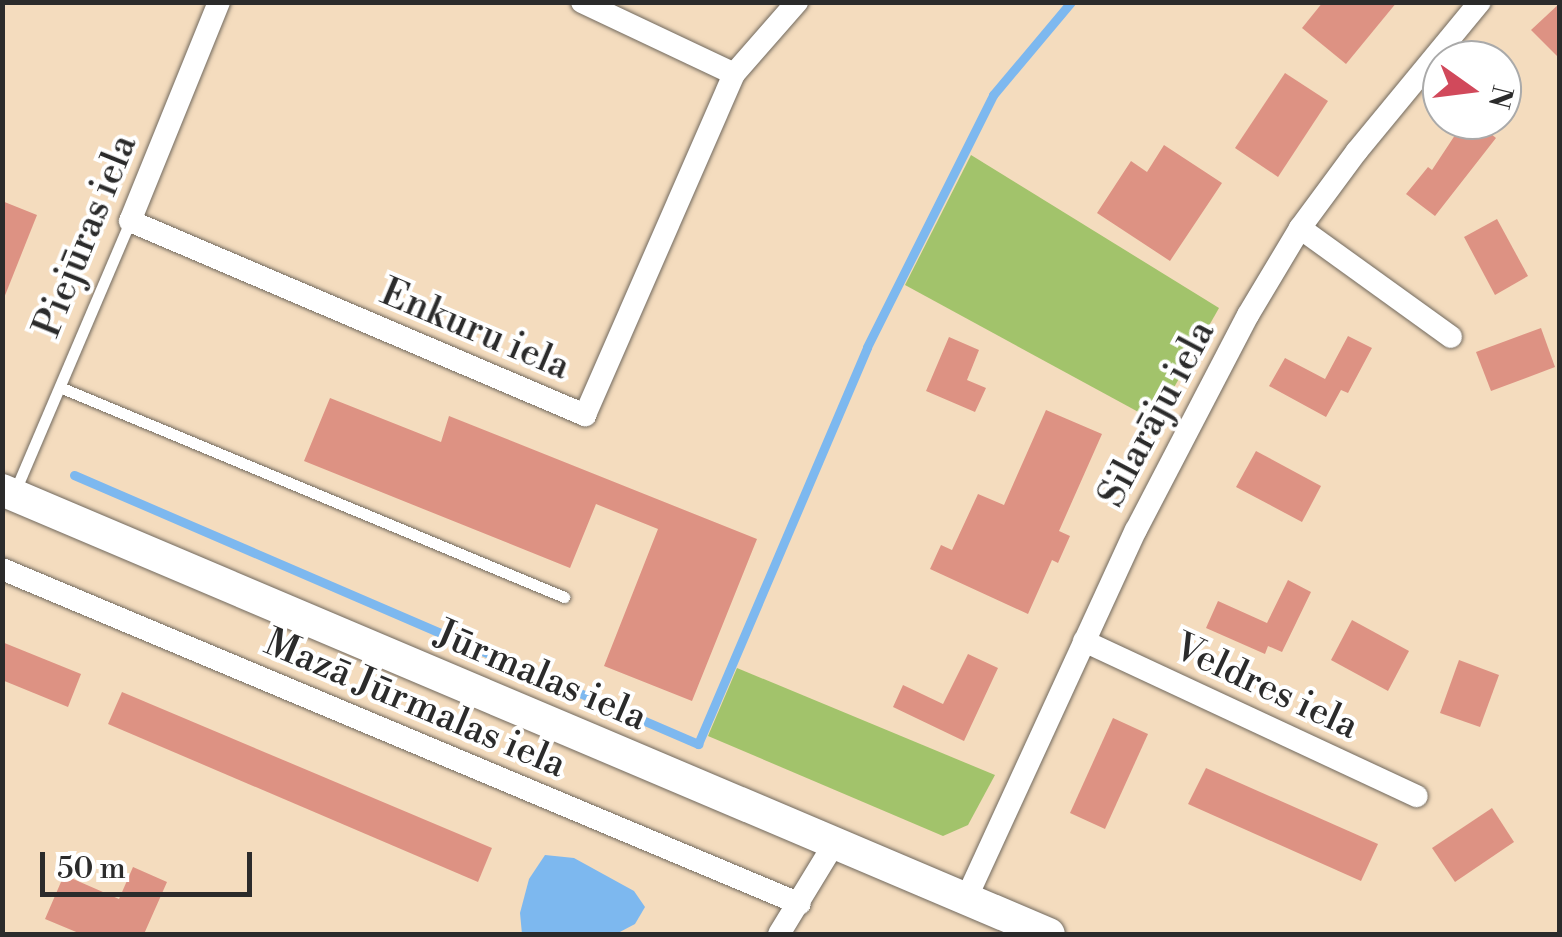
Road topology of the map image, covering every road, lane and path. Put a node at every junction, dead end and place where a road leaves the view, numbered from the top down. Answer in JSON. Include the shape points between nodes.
{"nodes":[{"id":1,"x":219,"y":2,"type":"edge"},
{"id":2,"x":582,"y":2,"type":"edge"},
{"id":3,"x":797,"y":2,"type":"edge"},
{"id":4,"x":1480,"y":2,"type":"edge"},
{"id":5,"x":734,"y":74,"type":"junction"},
{"id":6,"x":130,"y":221,"type":"junction"},
{"id":7,"x":1300,"y":228,"type":"junction"},
{"id":8,"x":1451,"y":337,"type":"dead end"},
{"id":9,"x":62,"y":388,"type":"junction"},
{"id":10,"x":8,"y":492,"type":"edge"},
{"id":11,"x":2,"y":570,"type":"edge"},
{"id":12,"x":564,"y":597,"type":"dead end"},
{"id":13,"x":1084,"y":641,"type":"junction"},
{"id":14,"x":1418,"y":796,"type":"dead end"},
{"id":15,"x":834,"y":844,"type":"junction"},
{"id":16,"x":966,"y":899,"type":"junction"},
{"id":17,"x":800,"y":904,"type":"junction"},
{"id":18,"x":779,"y":934,"type":"edge"},
{"id":19,"x":1050,"y":934,"type":"edge"}],
"edges":[{"from":1,"to":6,"type":"street","name":"Piejūras iela"},
{"from":2,"to":5,"type":"street"},
{"from":3,"to":5,"type":"street","name":"Enkuru iela"},
{"from":4,"to":7,"type":"street","name":"Silarāju iela"},
{"from":5,"to":6,"type":"street","name":"Enkuru iela","via":[[584,415]]},
{"from":6,"to":9,"type":"lane","name":"Piejūras iela"},
{"from":7,"to":8,"type":"street"},
{"from":7,"to":13,"type":"street","name":"Silarāju iela","via":[[1194,414]]},
{"from":9,"to":10,"type":"lane","name":"Piejūras iela"},
{"from":9,"to":12,"type":"lane"},
{"from":10,"to":15,"type":"main road","name":"Jūrmalas iela"},
{"from":11,"to":17,"type":"street","name":"Mazā Jūrmalas iela"},
{"from":13,"to":14,"type":"street","name":"Veldres iela"},
{"from":13,"to":16,"type":"street","name":"Silarāju iela"},
{"from":15,"to":16,"type":"main road","name":"Jūrmalas iela"},
{"from":15,"to":17,"type":"street"},
{"from":16,"to":19,"type":"main road","name":"Jūrmalas iela"},
{"from":17,"to":18,"type":"street"}]}
